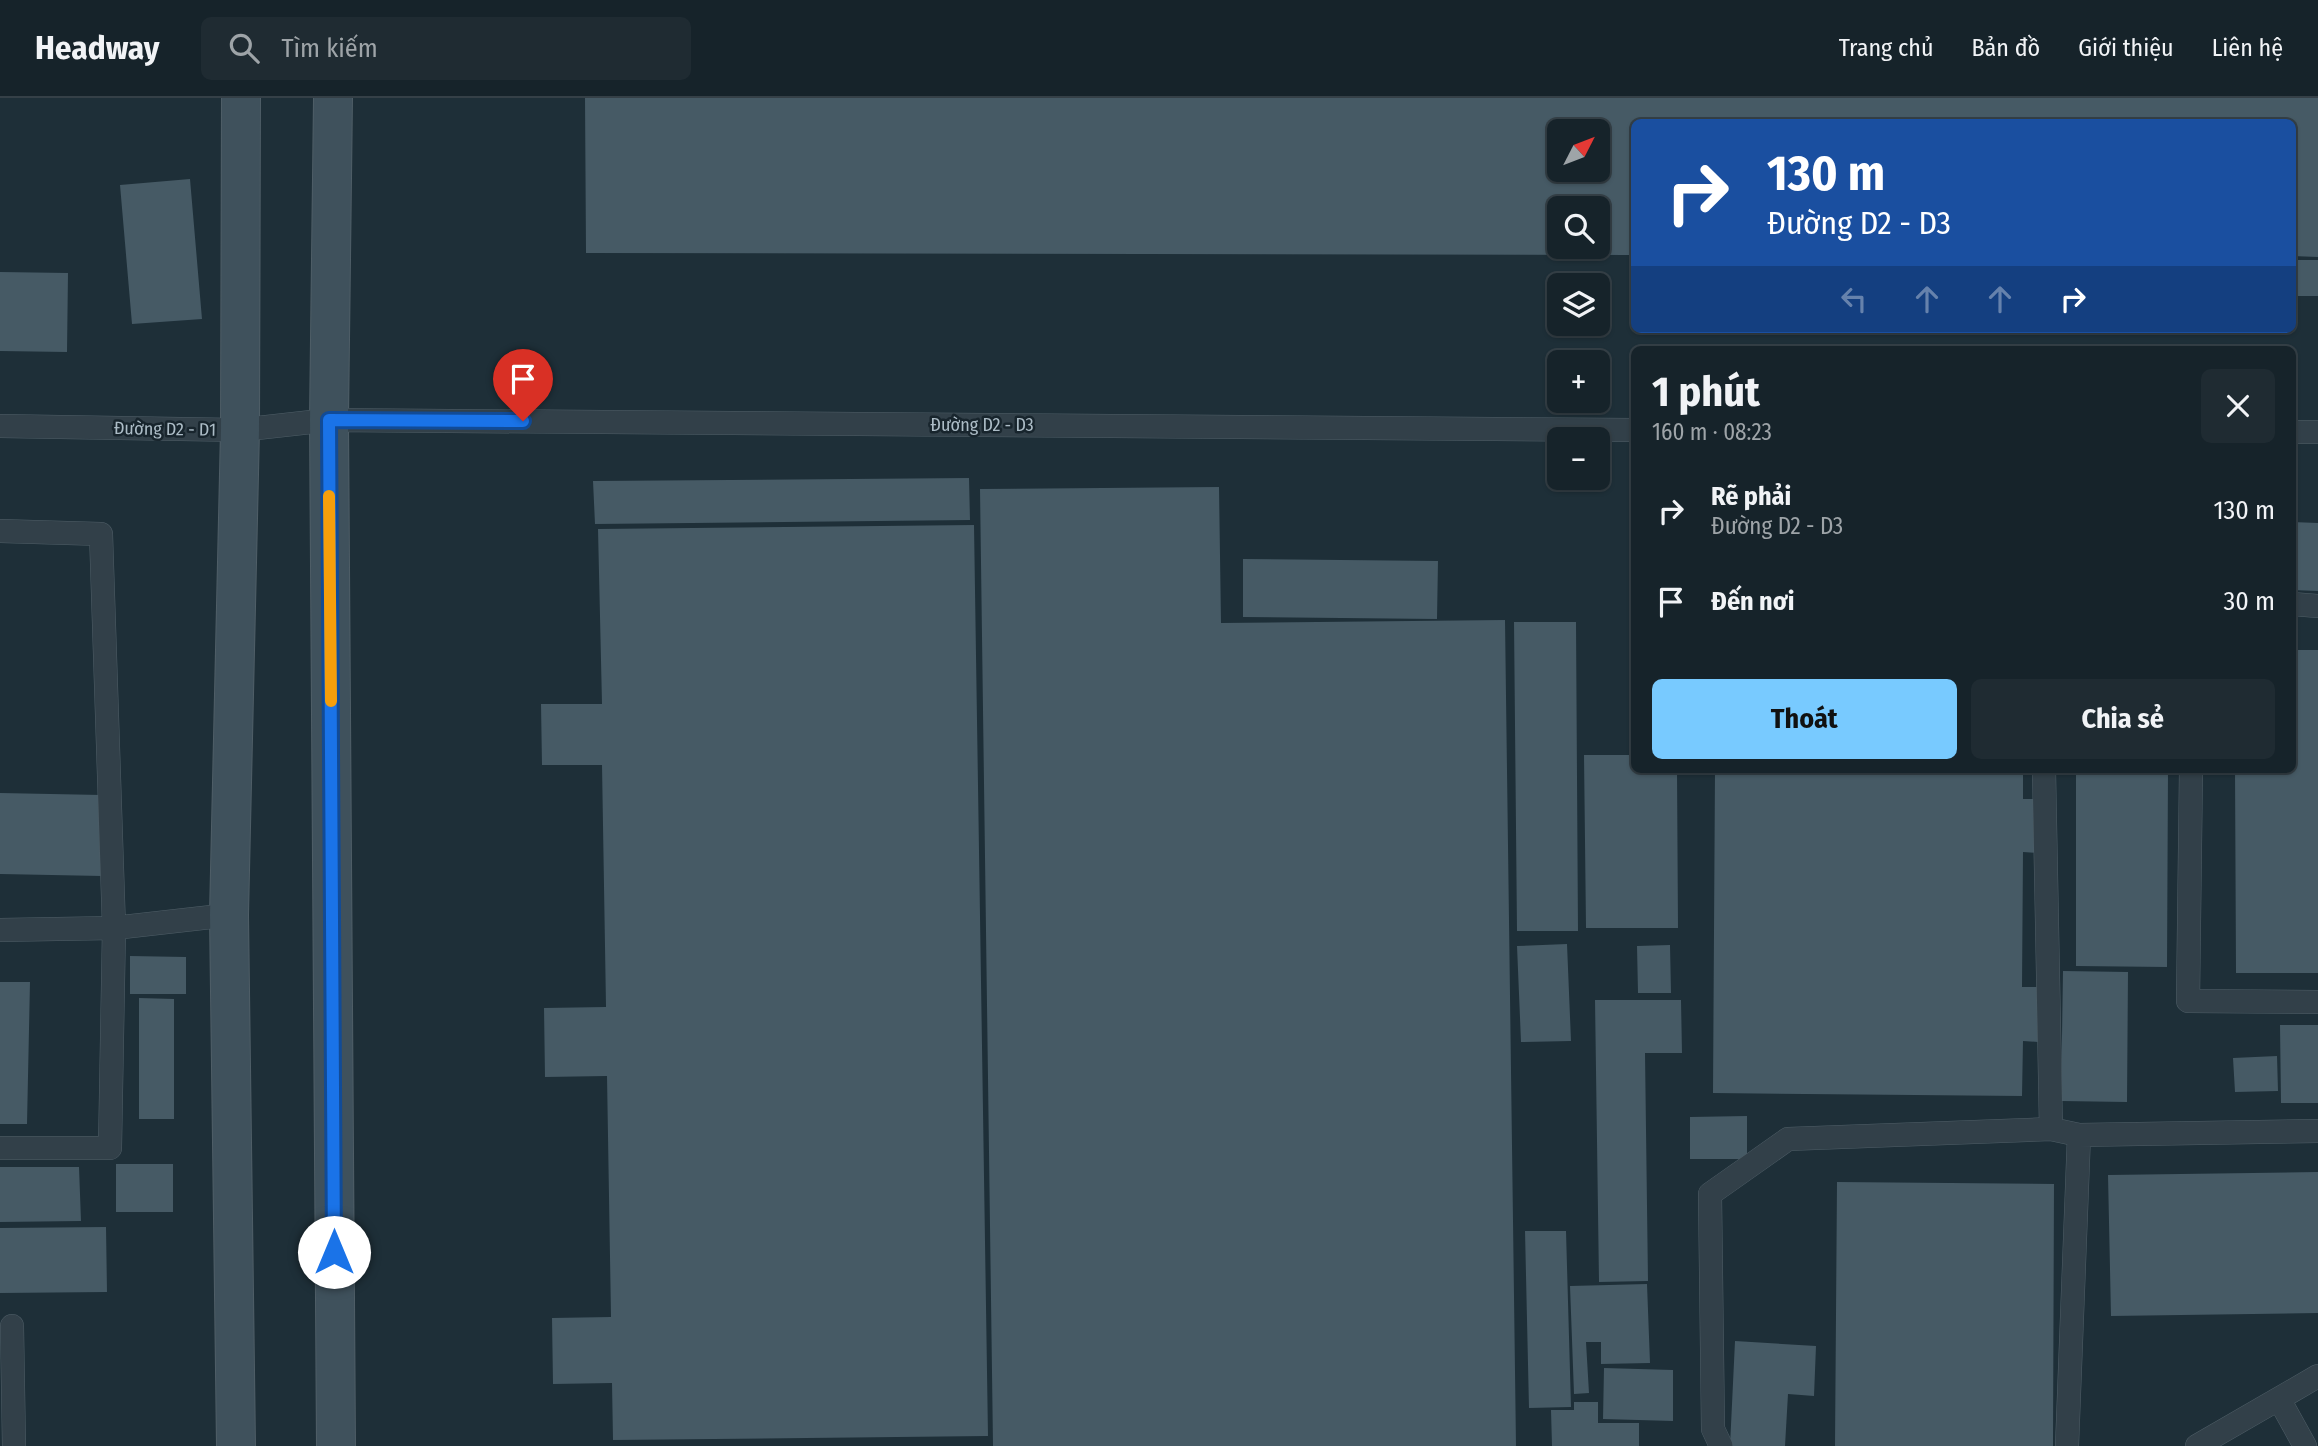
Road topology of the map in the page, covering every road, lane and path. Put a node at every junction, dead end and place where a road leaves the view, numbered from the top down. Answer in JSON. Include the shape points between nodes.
{"nodes":[{"id":1,"x":241,"y":98,"type":"edge"},
{"id":2,"x":332,"y":98,"type":"edge"},
{"id":3,"x":329,"y":420,"type":"junction"},
{"id":4,"x":0,"y":426,"type":"edge"},
{"id":5,"x":240,"y":430,"type":"junction"},
{"id":6,"x":1631,"y":430,"type":"edge"},
{"id":7,"x":2296,"y":432,"type":"edge"},
{"id":8,"x":2318,"y":432,"type":"edge"},
{"id":9,"x":0,"y":531,"type":"edge"},
{"id":10,"x":2296,"y":604,"type":"edge"},
{"id":11,"x":2318,"y":606,"type":"edge"},
{"id":12,"x":2044,"y":773,"type":"edge"},
{"id":13,"x":2191,"y":773,"type":"edge"},
{"id":14,"x":229,"y":915,"type":"junction"},
{"id":15,"x":114,"y":928,"type":"junction"},
{"id":16,"x":0,"y":930,"type":"edge"},
{"id":17,"x":2318,"y":1002,"type":"edge"},
{"id":18,"x":2051,"y":1129,"type":"junction"},
{"id":19,"x":2318,"y":1131,"type":"edge"},
{"id":20,"x":2079,"y":1135,"type":"junction"},
{"id":21,"x":0,"y":1148,"type":"edge"},
{"id":22,"x":12,"y":1326,"type":"dead end"},
{"id":23,"x":2318,"y":1376,"type":"edge"},
{"id":24,"x":2279,"y":1399,"type":"junction"},
{"id":25,"x":14,"y":1446,"type":"edge"},
{"id":26,"x":236,"y":1446,"type":"edge"},
{"id":27,"x":336,"y":1446,"type":"edge"},
{"id":28,"x":1721,"y":1446,"type":"edge"},
{"id":29,"x":2067,"y":1446,"type":"edge"},
{"id":30,"x":2197,"y":1446,"type":"edge"},
{"id":31,"x":2305,"y":1446,"type":"edge"}],
"edges":[{"from":1,"to":5,"type":"street"},
{"from":2,"to":3,"type":"street"},
{"from":3,"to":5,"type":"lane","name":"Đường D2 - D1"},
{"from":3,"to":6,"type":"lane","name":"Đường D2 - D3"},
{"from":3,"to":27,"type":"street"},
{"from":4,"to":5,"type":"lane","name":"Đường D2 - D1"},
{"from":5,"to":14,"type":"street"},
{"from":7,"to":8,"type":"lane"},
{"from":9,"to":15,"type":"lane","via":[[101,534]]},
{"from":10,"to":11,"type":"lane"},
{"from":12,"to":18,"type":"lane"},
{"from":13,"to":17,"type":"lane","via":[[2188,1001]]},
{"from":14,"to":15,"type":"lane"},
{"from":14,"to":26,"type":"street"},
{"from":15,"to":16,"type":"lane"},
{"from":15,"to":21,"type":"lane","via":[[110,1148]]},
{"from":18,"to":20,"type":"lane"},
{"from":18,"to":28,"type":"lane","via":[[1788,1139],[1710,1195],[1713,1429]]},
{"from":19,"to":20,"type":"lane"},
{"from":20,"to":29,"type":"lane"},
{"from":22,"to":25,"type":"lane"},
{"from":23,"to":24,"type":"lane"},
{"from":24,"to":30,"type":"lane"},
{"from":24,"to":31,"type":"lane"}]}
